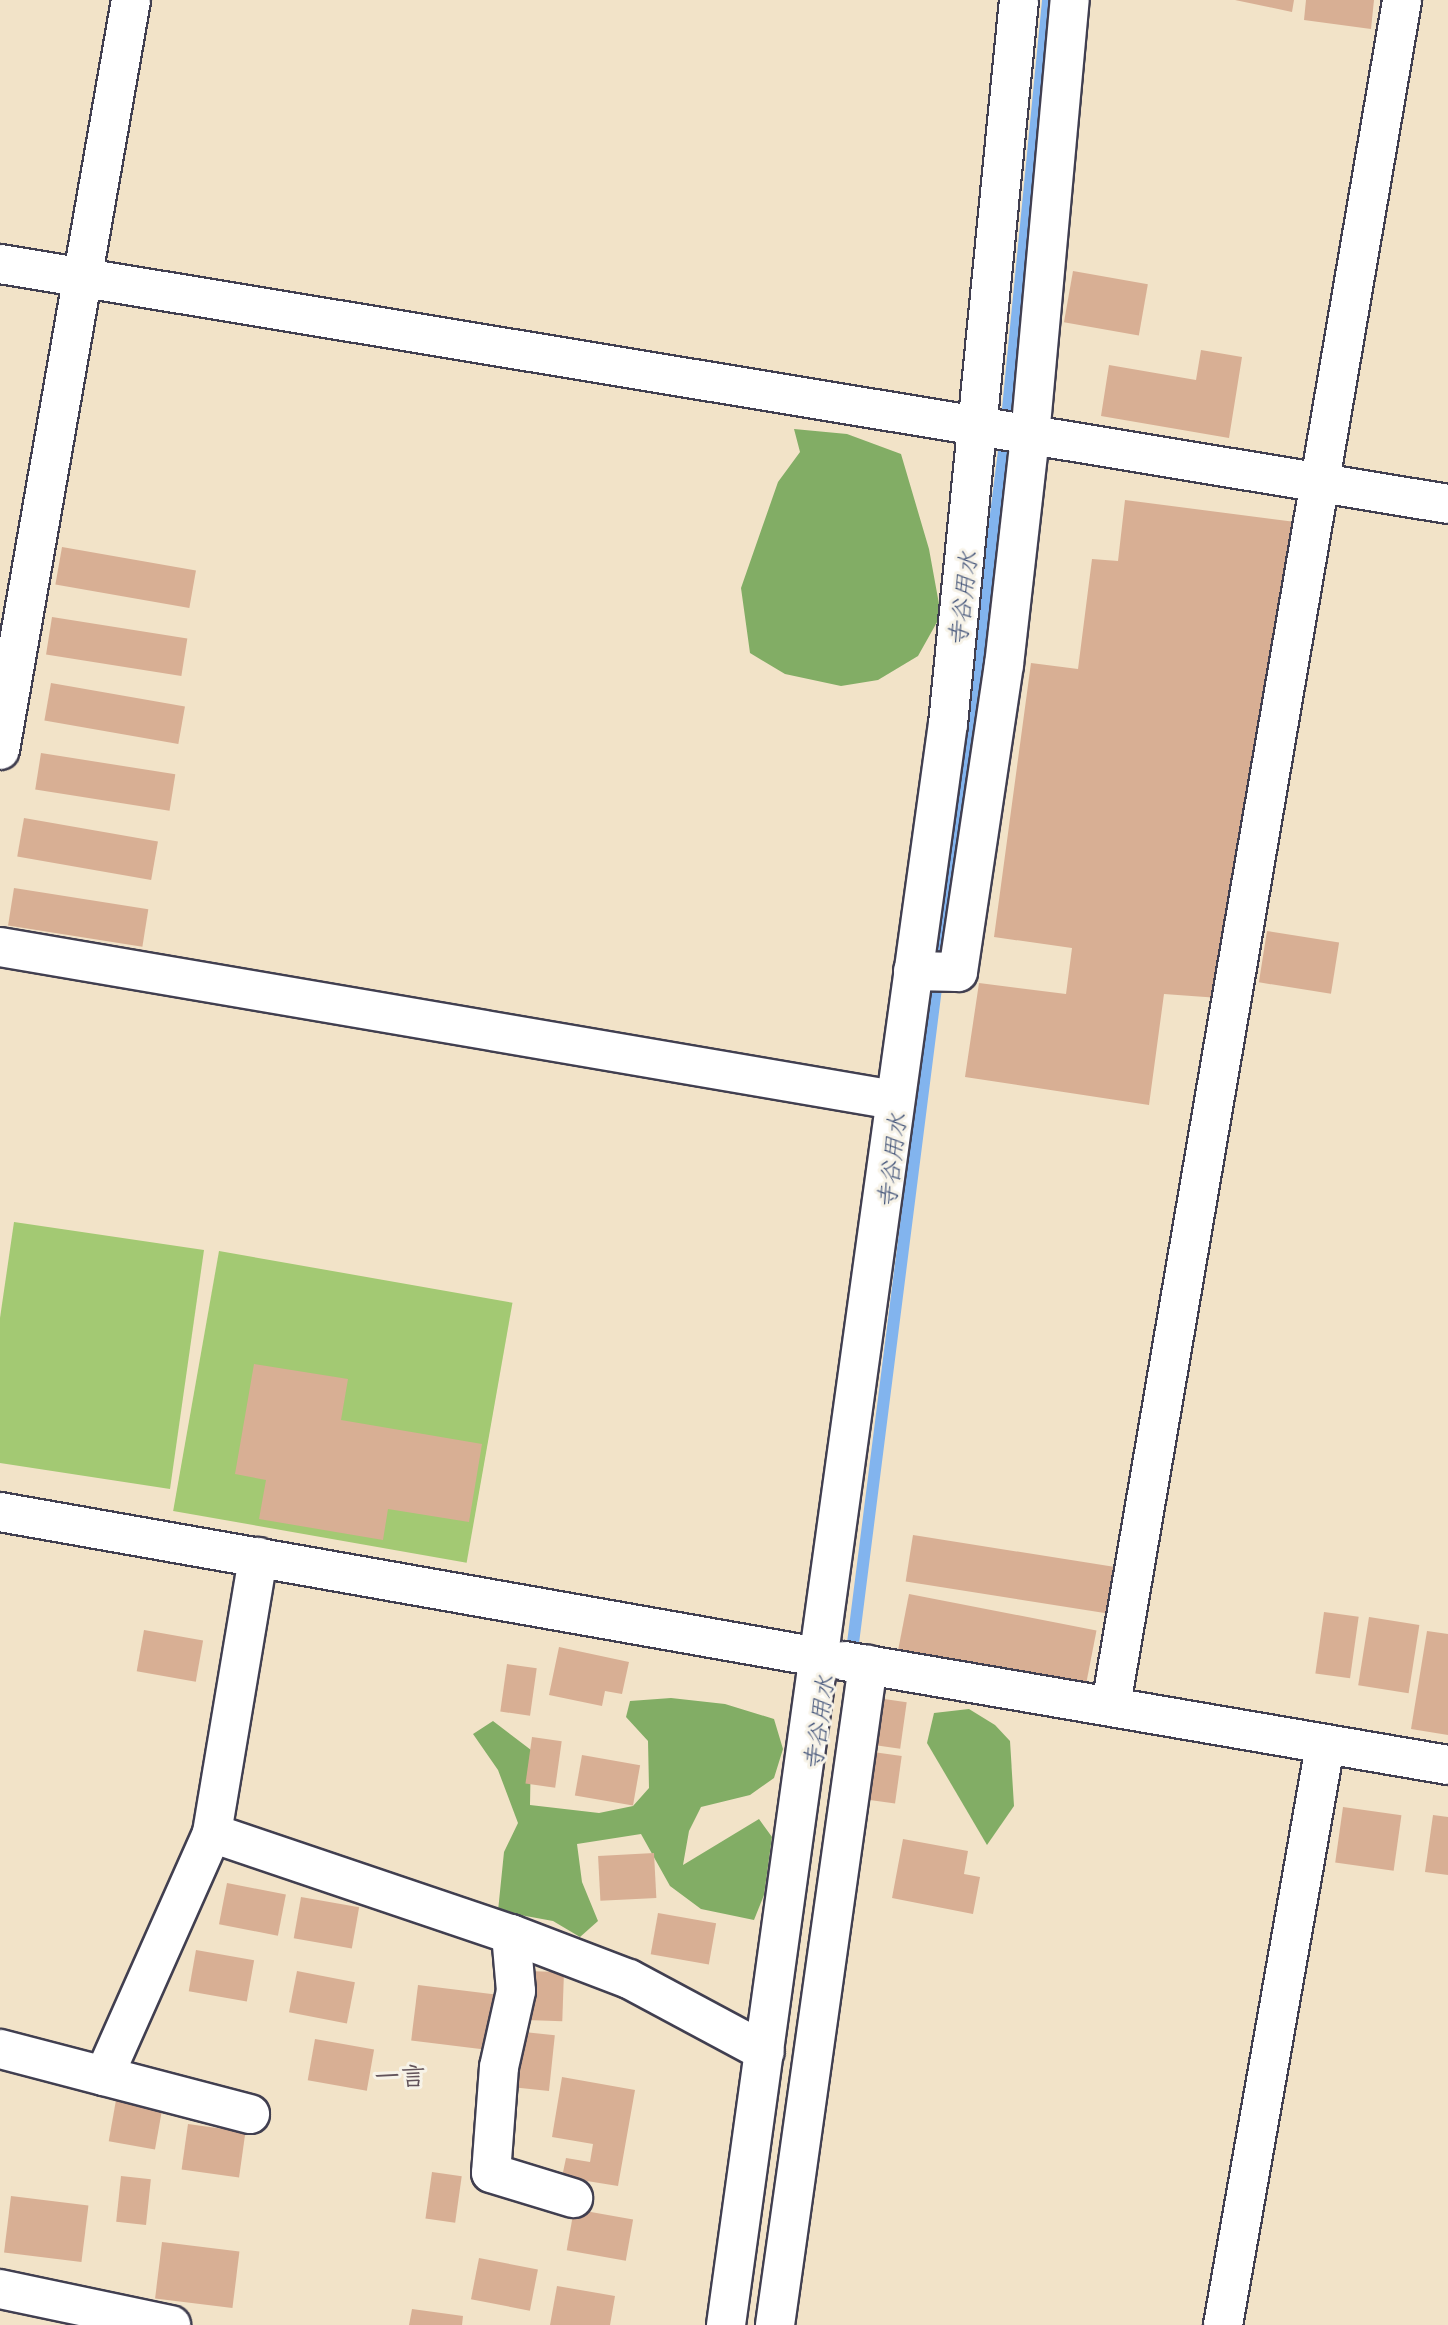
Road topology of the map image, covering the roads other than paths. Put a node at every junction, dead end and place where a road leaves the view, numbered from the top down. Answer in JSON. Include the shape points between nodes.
{"nodes":[{"id":1,"x":131,"y":0,"type":"edge"},
{"id":2,"x":1019,"y":0,"type":"edge"},
{"id":3,"x":1070,"y":0,"type":"edge"},
{"id":4,"x":1402,"y":0,"type":"edge"},
{"id":5,"x":0,"y":264,"type":"edge"},
{"id":6,"x":81,"y":280,"type":"junction"},
{"id":7,"x":979,"y":428,"type":"junction"},
{"id":8,"x":1030,"y":436,"type":"junction"},
{"id":9,"x":1317,"y":482,"type":"junction"},
{"id":10,"x":1448,"y":504,"type":"edge"},
{"id":11,"x":0,"y":750,"type":"edge"},
{"id":12,"x":0,"y":947,"type":"edge"},
{"id":13,"x":913,"y":971,"type":"junction"},
{"id":14,"x":894,"y":1100,"type":"junction"},
{"id":15,"x":0,"y":1512,"type":"edge"},
{"id":16,"x":258,"y":1557,"type":"junction"},
{"id":17,"x":818,"y":1657,"type":"junction"},
{"id":18,"x":868,"y":1665,"type":"junction"},
{"id":19,"x":1111,"y":1705,"type":"junction"},
{"id":20,"x":1325,"y":1746,"type":"junction"},
{"id":21,"x":1448,"y":1765,"type":"edge"},
{"id":22,"x":212,"y":1833,"type":"junction"},
{"id":23,"x":511,"y":1934,"type":"junction"},
{"id":24,"x":0,"y":2049,"type":"edge"},
{"id":25,"x":765,"y":2052,"type":"junction"},
{"id":26,"x":104,"y":2076,"type":"junction"},
{"id":27,"x":250,"y":2114,"type":"dead end"},
{"id":28,"x":573,"y":2198,"type":"dead end"},
{"id":29,"x":0,"y":2289,"type":"edge"},
{"id":30,"x":172,"y":2325,"type":"edge"},
{"id":31,"x":726,"y":2325,"type":"edge"},
{"id":32,"x":775,"y":2325,"type":"edge"},
{"id":33,"x":1223,"y":2325,"type":"edge"}],
"edges":[{"from":1,"to":6,"type":"street"},
{"from":2,"to":7,"type":"street"},
{"from":3,"to":8,"type":"street"},
{"from":4,"to":9,"type":"street"},
{"from":5,"to":6,"type":"street"},
{"from":6,"to":7,"type":"street"},
{"from":6,"to":11,"type":"street"},
{"from":7,"to":8,"type":"street"},
{"from":7,"to":13,"type":"street","via":[[948,724]]},
{"from":8,"to":9,"type":"street"},
{"from":8,"to":13,"type":"street","via":[[1004,665],[958,972]]},
{"from":9,"to":10,"type":"street"},
{"from":9,"to":19,"type":"street"},
{"from":12,"to":14,"type":"street"},
{"from":13,"to":14,"type":"street"},
{"from":14,"to":17,"type":"street"},
{"from":15,"to":16,"type":"street"},
{"from":16,"to":17,"type":"street"},
{"from":16,"to":22,"type":"street"},
{"from":17,"to":18,"type":"street"},
{"from":17,"to":25,"type":"street"},
{"from":18,"to":19,"type":"street"},
{"from":18,"to":32,"type":"street"},
{"from":19,"to":20,"type":"street"},
{"from":20,"to":21,"type":"street"},
{"from":20,"to":33,"type":"street"},
{"from":22,"to":23,"type":"street"},
{"from":22,"to":26,"type":"street"},
{"from":23,"to":25,"type":"street","via":[[629,1979]]},
{"from":23,"to":28,"type":"street","via":[[516,1991],[499,2067],[491,2174]]},
{"from":24,"to":26,"type":"street"},
{"from":25,"to":31,"type":"street"},
{"from":26,"to":27,"type":"street"},
{"from":29,"to":30,"type":"street"}]}
